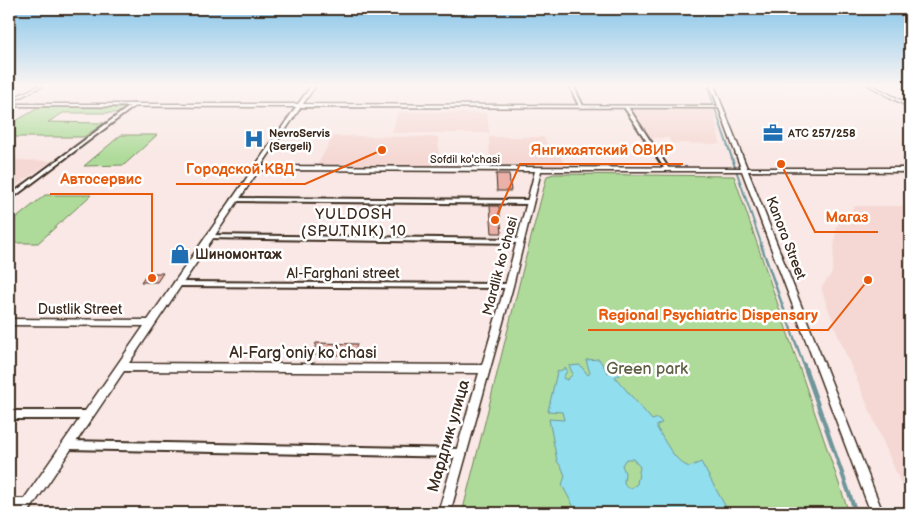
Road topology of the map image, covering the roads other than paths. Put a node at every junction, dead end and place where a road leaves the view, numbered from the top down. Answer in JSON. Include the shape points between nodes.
{"nodes":[{"id":1,"x":128,"y":109,"type":"edge"},
{"id":2,"x":297,"y":109,"type":"edge"},
{"id":3,"x":628,"y":109,"type":"edge"},
{"id":4,"x":718,"y":109,"type":"edge"},
{"id":5,"x":257,"y":168,"type":"junction"},
{"id":6,"x":538,"y":169,"type":"junction"},
{"id":7,"x":667,"y":169,"type":"junction"},
{"id":8,"x":738,"y":169,"type":"junction"},
{"id":9,"x":910,"y":170,"type":"edge"},
{"id":10,"x":9,"y":198,"type":"edge"},
{"id":11,"x":235,"y":200,"type":"junction"},
{"id":12,"x":530,"y":202,"type":"junction"},
{"id":13,"x":209,"y":237,"type":"junction"},
{"id":14,"x":521,"y":241,"type":"junction"},
{"id":15,"x":177,"y":284,"type":"junction"},
{"id":16,"x":509,"y":286,"type":"junction"},
{"id":17,"x":9,"y":322,"type":"edge"},
{"id":18,"x":150,"y":323,"type":"junction"},
{"id":19,"x":120,"y":367,"type":"junction"},
{"id":20,"x":485,"y":369,"type":"junction"},
{"id":21,"x":9,"y":415,"type":"edge"},
{"id":22,"x":87,"y":416,"type":"junction"},
{"id":23,"x":68,"y":445,"type":"junction"},
{"id":24,"x":461,"y":453,"type":"junction"},
{"id":25,"x":9,"y":504,"type":"edge"},
{"id":26,"x":25,"y":509,"type":"edge"},
{"id":27,"x":444,"y":513,"type":"edge"},
{"id":28,"x":877,"y":513,"type":"edge"}],
"edges":[{"from":1,"to":10,"type":"street"},
{"from":2,"to":5,"type":"street"},
{"from":3,"to":7,"type":"street"},
{"from":4,"to":8,"type":"street","name":"Kanora Street"},
{"from":5,"to":6,"type":"street","name":"Sofdil ko'chasi"},
{"from":5,"to":11,"type":"street"},
{"from":6,"to":7,"type":"street","name":"Sofdil ko'chasi"},
{"from":6,"to":12,"type":"street","name":"Mardlik ko‘chasi"},
{"from":7,"to":8,"type":"street","name":"Sofdil ko'chasi"},
{"from":8,"to":9,"type":"street","name":"Sofdil ko'chasi"},
{"from":8,"to":28,"type":"street","name":"Kanora Street"},
{"from":11,"to":12,"type":"street"},
{"from":11,"to":13,"type":"street"},
{"from":12,"to":14,"type":"street","name":"Mardlik ko‘chasi"},
{"from":13,"to":14,"type":"street"},
{"from":13,"to":15,"type":"street"},
{"from":14,"to":16,"type":"street","name":"Mardlik ko‘chasi"},
{"from":15,"to":16,"type":"street","name":"Al-Farghani street"},
{"from":15,"to":18,"type":"street"},
{"from":16,"to":20,"type":"street","name":"Mardlik ko‘chasi"},
{"from":17,"to":18,"type":"street","name":"Dustlik Street"},
{"from":18,"to":19,"type":"street"},
{"from":19,"to":20,"type":"street","name":"Al-Farg‘oniy ko‘chasi"},
{"from":19,"to":22,"type":"street"},
{"from":20,"to":24,"type":"street","name":"Мардлик улица"},
{"from":21,"to":22,"type":"street"},
{"from":22,"to":23,"type":"street"},
{"from":23,"to":24,"type":"street"},
{"from":23,"to":26,"type":"street"},
{"from":24,"to":27,"type":"street","name":"Мардлик улица"},
{"from":25,"to":26,"type":"street"}]}
